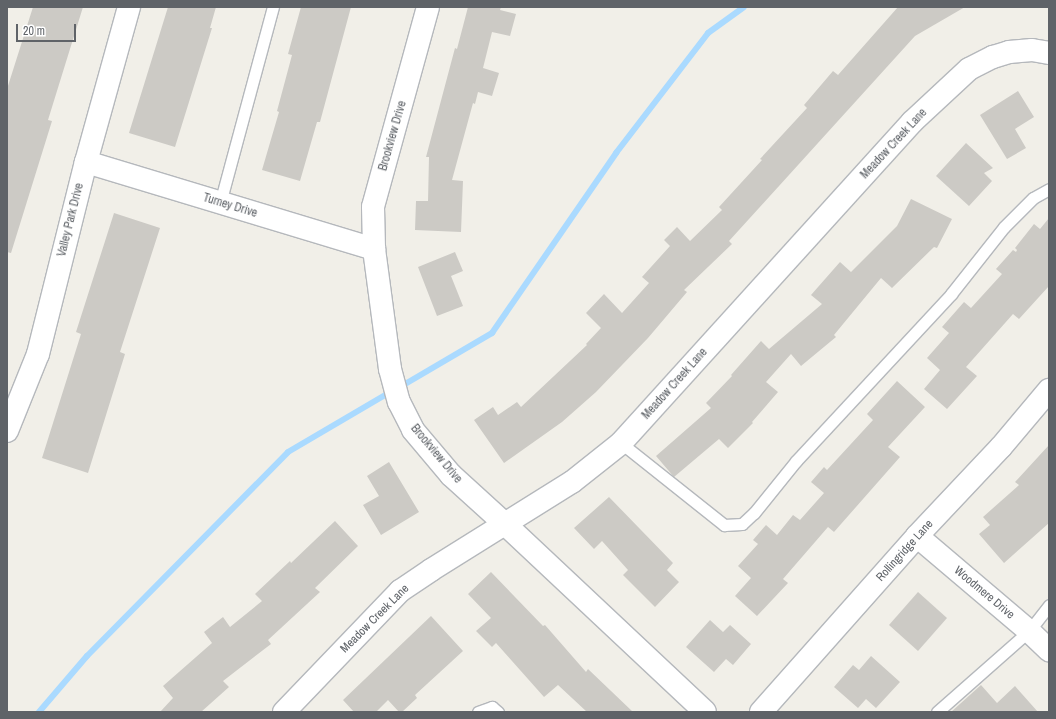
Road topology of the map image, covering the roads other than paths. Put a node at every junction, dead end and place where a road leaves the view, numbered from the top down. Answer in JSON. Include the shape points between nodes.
{"nodes":[{"id":1,"x":129,"y":7,"type":"edge"},
{"id":2,"x":273,"y":7,"type":"edge"},
{"id":3,"x":428,"y":7,"type":"edge"},
{"id":4,"x":1049,"y":53,"type":"edge"},
{"id":5,"x":86,"y":162,"type":"junction"},
{"id":6,"x":1049,"y":189,"type":"edge"},
{"id":7,"x":220,"y":203,"type":"junction"},
{"id":8,"x":374,"y":249,"type":"junction"},
{"id":9,"x":1049,"y":390,"type":"edge"},
{"id":10,"x":7,"y":430,"type":"edge"},
{"id":11,"x":622,"y":443,"type":"junction"},
{"id":12,"x":506,"y":524,"type":"junction"},
{"id":13,"x":917,"y":536,"type":"junction"},
{"id":14,"x":1049,"y":605,"type":"edge"},
{"id":15,"x":1029,"y":630,"type":"junction"},
{"id":16,"x":1049,"y":650,"type":"edge"},
{"id":17,"x":292,"y":709,"type":"edge"},
{"id":18,"x":478,"y":712,"type":"edge"},
{"id":19,"x":498,"y":712,"type":"edge"},
{"id":20,"x":705,"y":712,"type":"edge"},
{"id":21,"x":761,"y":712,"type":"edge"},
{"id":22,"x":937,"y":712,"type":"edge"}],
"edges":[{"from":1,"to":5,"type":"street","name":"Valley Park Drive"},
{"from":2,"to":7,"type":"lane"},
{"from":3,"to":8,"type":"street","name":"Brookview Drive","via":[[373,207]]},
{"from":4,"to":11,"type":"street","name":"Meadow Creek Lane","via":[[1032,50],[1009,52],[969,69],[912,122]]},
{"from":5,"to":7,"type":"street","name":"Turney Drive"},
{"from":5,"to":10,"type":"street","name":"Valley Park Drive","via":[[38,354]]},
{"from":6,"to":11,"type":"lane","via":[[1033,198],[1004,227],[951,294],[796,461],[742,524],[724,525]]},
{"from":7,"to":8,"type":"street","name":"Turney Drive"},
{"from":8,"to":12,"type":"street","name":"Brookview Drive","via":[[390,369],[399,402],[413,430],[450,475]]},
{"from":9,"to":13,"type":"street","name":"Rollingridge Lane","via":[[1002,447]]},
{"from":11,"to":12,"type":"street","name":"Meadow Creek Lane","via":[[572,482]]},
{"from":12,"to":17,"type":"street","name":"Meadow Creek Lane","via":[[400,591]]},
{"from":12,"to":20,"type":"street","name":"Brookview Drive"},
{"from":13,"to":15,"type":"street","name":"Woodmere Drive"},
{"from":13,"to":21,"type":"street","name":"Rollingridge Lane"},
{"from":14,"to":15,"type":"lane"},
{"from":15,"to":16,"type":"street","name":"Woodmere Drive"},
{"from":15,"to":22,"type":"lane"},
{"from":18,"to":19,"type":"lane","via":[[492,707]]}]}
